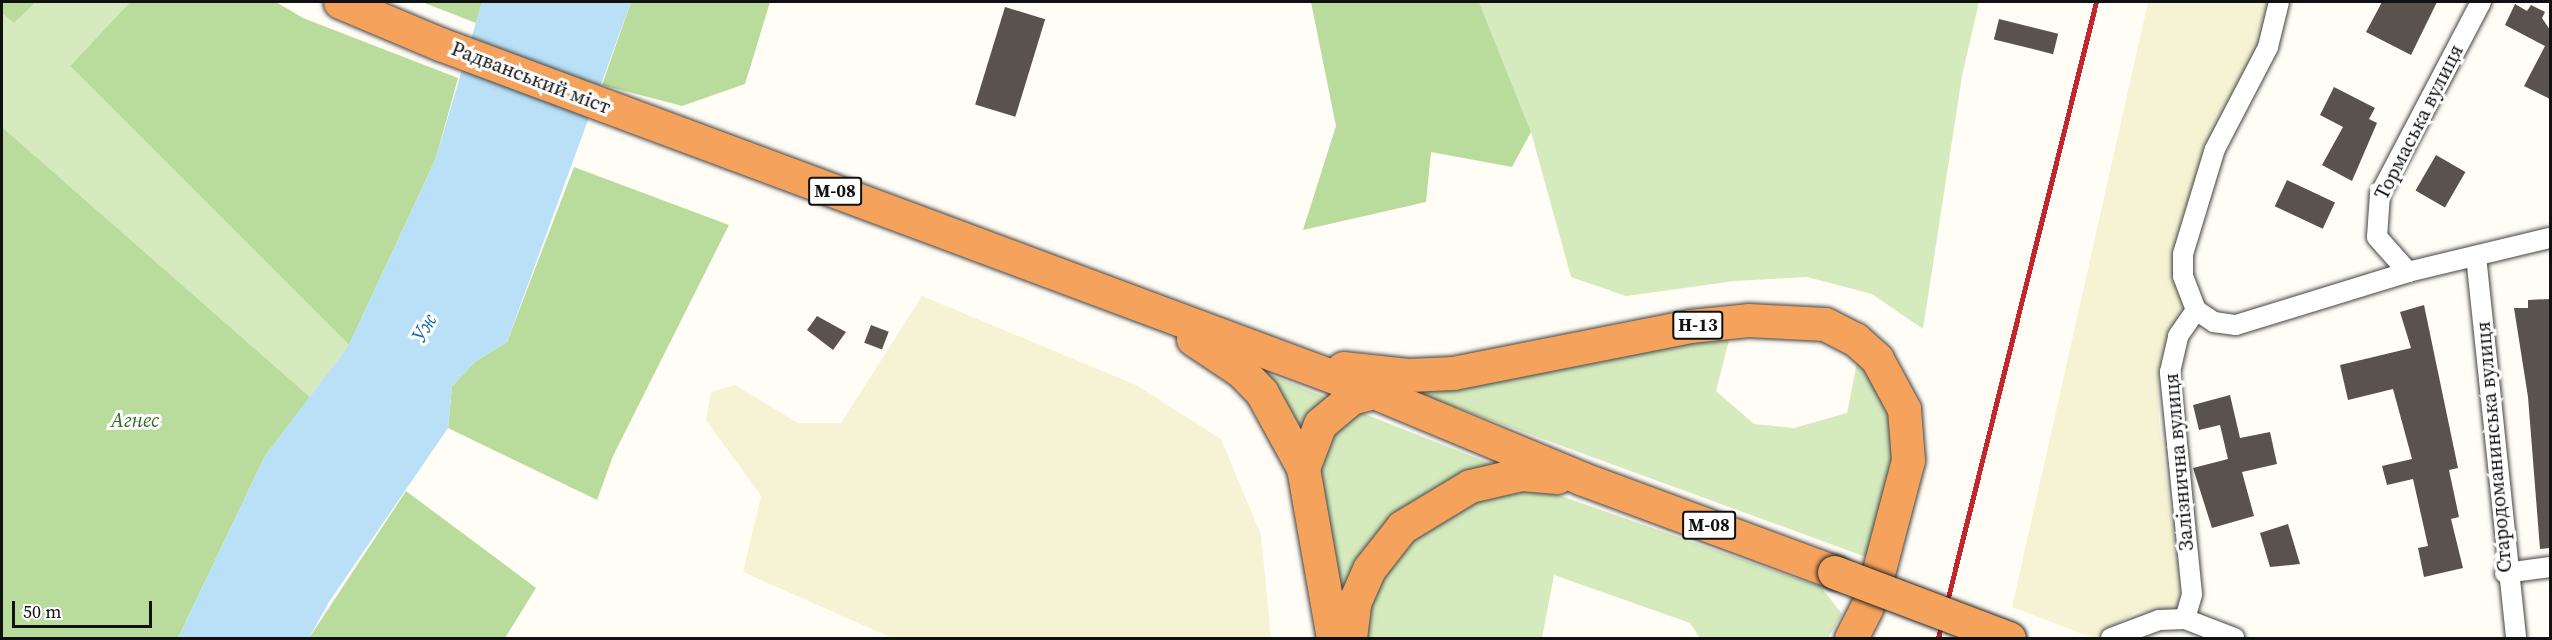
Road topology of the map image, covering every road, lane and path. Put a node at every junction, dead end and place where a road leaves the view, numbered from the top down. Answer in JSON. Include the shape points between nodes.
{"nodes":[{"id":1,"x":340,"y":2,"type":"edge"},
{"id":2,"x":2279,"y":2,"type":"edge"},
{"id":3,"x":2481,"y":2,"type":"edge"},
{"id":4,"x":2550,"y":238,"type":"edge"},
{"id":5,"x":2476,"y":256,"type":"junction"},
{"id":6,"x":2408,"y":272,"type":"junction"},
{"id":7,"x":1144,"y":307,"type":"junction"},
{"id":8,"x":2196,"y":310,"type":"junction"},
{"id":9,"x":1291,"y":362,"type":"junction"},
{"id":10,"x":1374,"y":392,"type":"junction"},
{"id":11,"x":1303,"y":468,"type":"junction"},
{"id":12,"x":1584,"y":479,"type":"junction"},
{"id":13,"x":2550,"y":567,"type":"edge"},
{"id":14,"x":1879,"y":570,"type":"dead end"},
{"id":15,"x":2505,"y":573,"type":"junction"},
{"id":16,"x":1866,"y":608,"type":"dead end"},
{"id":17,"x":2185,"y":619,"type":"junction"},
{"id":18,"x":1333,"y":639,"type":"edge"},
{"id":19,"x":1350,"y":639,"type":"edge"},
{"id":20,"x":1851,"y":639,"type":"edge"},
{"id":21,"x":2009,"y":639,"type":"edge"},
{"id":22,"x":2111,"y":639,"type":"edge"},
{"id":23,"x":2234,"y":639,"type":"edge"},
{"id":24,"x":2516,"y":639,"type":"edge"}],
"edges":[{"from":1,"to":7,"type":"highway","name":"Радванський міст","number":"М-08","via":[[676,133]]},
{"from":2,"to":8,"type":"street","via":[[2268,47],[2215,149],[2193,211],[2183,276]]},
{"from":3,"to":6,"type":"street","name":"Тормаська вулиця","via":[[2380,195],[2374,226],[2377,237]]},
{"from":4,"to":5,"type":"street"},
{"from":5,"to":6,"type":"street"},
{"from":5,"to":15,"type":"street","name":"Стародоманинська вулиця"},
{"from":6,"to":8,"type":"street","via":[[2236,325],[2214,322]]},
{"from":7,"to":9,"type":"highway","number":"М-08"},
{"from":7,"to":11,"type":"highway","via":[[1241,371],[1284,426]]},
{"from":8,"to":17,"type":"street","name":"Залізнична вулиця","via":[[2178,336],[2170,372],[2192,594]]},
{"from":9,"to":10,"type":"highway","number":"М-08"},
{"from":9,"to":14,"type":"highway","number":"Н-13","via":[[1408,375],[1453,373],[1690,326],[1748,320],[1825,324],[1855,339],[1877,359],[1904,409],[1908,460]]},
{"from":10,"to":11,"type":"highway","via":[[1351,398],[1320,424]]},
{"from":10,"to":12,"type":"highway","number":"М-08"},
{"from":11,"to":18,"type":"highway"},
{"from":12,"to":19,"type":"highway","via":[[1498,477],[1433,504],[1402,527],[1369,569],[1354,603]]},
{"from":12,"to":21,"type":"highway","number":"М-08","bridge":true},
{"from":13,"to":15,"type":"street"},
{"from":15,"to":24,"type":"street","name":"Стародоманинська вулиця"},
{"from":16,"to":20,"type":"highway"},
{"from":17,"to":22,"type":"street","via":[[2159,620]]},
{"from":17,"to":23,"type":"street"}]}
